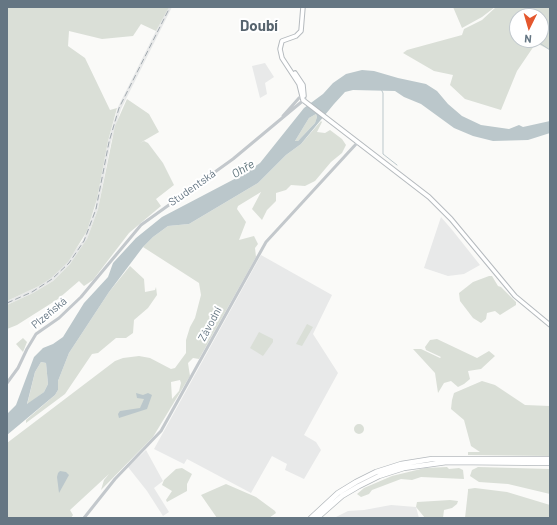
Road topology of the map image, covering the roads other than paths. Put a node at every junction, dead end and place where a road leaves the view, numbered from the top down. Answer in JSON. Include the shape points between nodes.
{"nodes":[{"id":1,"x":303,"y":7,"type":"edge"},
{"id":2,"x":300,"y":83,"type":"junction"},
{"id":3,"x":304,"y":99,"type":"junction"},
{"id":4,"x":356,"y":143,"type":"junction"},
{"id":5,"x":96,"y":281,"type":"joint"},
{"id":6,"x":550,"y":325,"type":"edge"},
{"id":7,"x":7,"y":383,"type":"edge"},
{"id":8,"x":550,"y":459,"type":"edge"},
{"id":9,"x":461,"y":460,"type":"junction"},
{"id":10,"x":473,"y":460,"type":"junction"},
{"id":11,"x":550,"y":463,"type":"edge"},
{"id":12,"x":84,"y":518,"type":"edge"},
{"id":13,"x":311,"y":518,"type":"edge"},
{"id":14,"x":317,"y":518,"type":"edge"}],
"edges":[{"from":1,"to":2,"type":"main road","via":[[302,29],[296,36],[282,41],[280,46],[281,55]]},
{"from":2,"to":3,"type":"main road"},
{"from":2,"to":3,"type":"main road"},
{"from":3,"to":4,"type":"main road"},
{"from":3,"to":5,"type":"street","name":"Studentská","via":[[233,159],[141,225]]},
{"from":4,"to":6,"type":"main road","via":[[429,197],[451,219],[515,296]]},
{"from":4,"to":12,"type":"street","name":"Závodní","via":[[266,242],[161,430],[115,479]]},
{"from":5,"to":7,"type":"street","name":"Plzeňská","via":[[59,318],[36,334]]},
{"from":8,"to":10,"type":"highway"},
{"from":9,"to":10,"type":"highway"},
{"from":9,"to":13,"type":"highway","via":[[416,461],[376,472],[338,494]]},
{"from":9,"to":14,"type":"highway","via":[[404,468],[379,476],[342,496]]},
{"from":10,"to":11,"type":"highway"}]}
